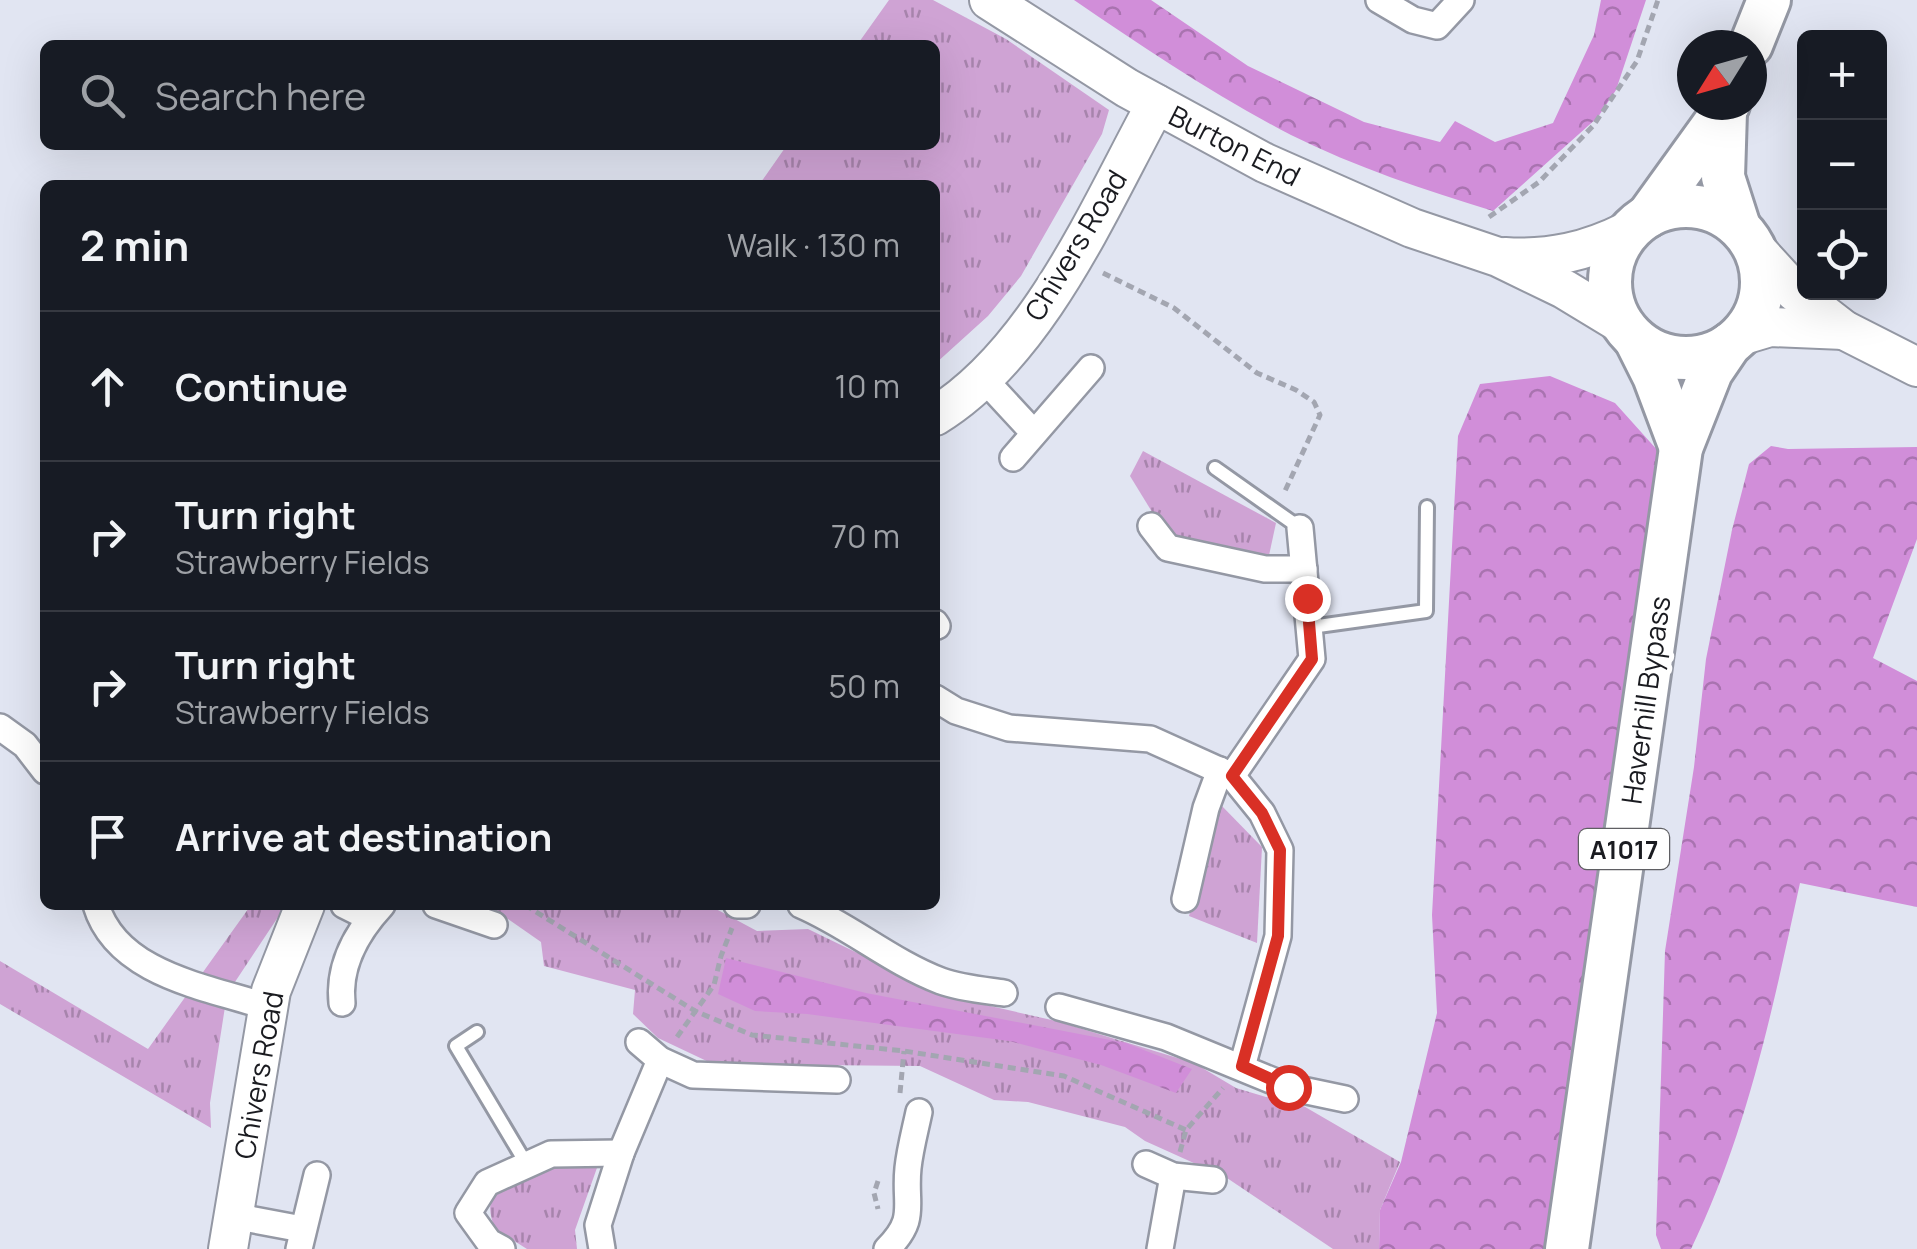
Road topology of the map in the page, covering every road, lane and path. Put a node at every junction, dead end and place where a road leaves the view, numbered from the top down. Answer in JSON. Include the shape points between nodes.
{"nodes":[{"id":1,"x":990,"y":0,"type":"edge"},
{"id":2,"x":1379,"y":0,"type":"edge"},
{"id":3,"x":1461,"y":0,"type":"edge"},
{"id":4,"x":1658,"y":0,"type":"edge"},
{"id":5,"x":1769,"y":0,"type":"edge"},
{"id":6,"x":1757,"y":30,"type":"edge"},
{"id":7,"x":1156,"y":104,"type":"junction"},
{"id":8,"x":1718,"y":120,"type":"edge"},
{"id":9,"x":1726,"y":120,"type":"edge"},
{"id":10,"x":1638,"y":224,"type":"junction"},
{"id":11,"x":1746,"y":237,"type":"junction"},
{"id":12,"x":1483,"y":253,"type":"junction"},
{"id":13,"x":1103,"y":273,"type":"dead end"},
{"id":14,"x":1844,"y":330,"type":"junction"},
{"id":15,"x":1630,"y":333,"type":"junction"},
{"id":16,"x":1735,"y":340,"type":"junction"},
{"id":17,"x":1917,"y":367,"type":"edge"},
{"id":18,"x":1092,"y":368,"type":"dead end"},
{"id":19,"x":984,"y":378,"type":"junction"},
{"id":20,"x":940,"y":412,"type":"edge"},
{"id":21,"x":1034,"y":432,"type":"junction"},
{"id":22,"x":1681,"y":448,"type":"junction"},
{"id":23,"x":1013,"y":458,"type":"dead end"},
{"id":24,"x":1216,"y":468,"type":"dead end"},
{"id":25,"x":1427,"y":507,"type":"dead end"},
{"id":26,"x":1291,"y":521,"type":"junction"},
{"id":27,"x":1151,"y":526,"type":"dead end"},
{"id":28,"x":1304,"y":569,"type":"junction"},
{"id":29,"x":1310,"y":627,"type":"junction"},
{"id":30,"x":940,"y":701,"type":"edge"},
{"id":31,"x":0,"y":726,"type":"edge"},
{"id":32,"x":40,"y":764,"type":"edge"},
{"id":33,"x":1226,"y":773,"type":"junction"},
{"id":34,"x":1185,"y":899,"type":"dead end"},
{"id":35,"x":97,"y":910,"type":"edge"},
{"id":36,"x":302,"y":910,"type":"edge"},
{"id":37,"x":450,"y":910,"type":"edge"},
{"id":38,"x":533,"y":910,"type":"edge"},
{"id":39,"x":740,"y":910,"type":"edge"},
{"id":40,"x":813,"y":910,"type":"edge"},
{"id":41,"x":376,"y":911,"type":"edge"},
{"id":42,"x":494,"y":925,"type":"dead end"},
{"id":43,"x":1004,"y":993,"type":"dead end"},
{"id":44,"x":342,"y":1003,"type":"dead end"},
{"id":45,"x":268,"y":1007,"type":"junction"},
{"id":46,"x":1059,"y":1007,"type":"dead end"},
{"id":47,"x":695,"y":1011,"type":"junction"},
{"id":48,"x":477,"y":1032,"type":"dead end"},
{"id":49,"x":639,"y":1042,"type":"dead end"},
{"id":50,"x":904,"y":1051,"type":"junction"},
{"id":51,"x":660,"y":1060,"type":"junction"},
{"id":52,"x":1242,"y":1066,"type":"junction"},
{"id":53,"x":837,"y":1080,"type":"dead end"},
{"id":54,"x":901,"y":1087,"type":"dead end"},
{"id":55,"x":1345,"y":1099,"type":"dead end"},
{"id":56,"x":919,"y":1112,"type":"dead end"},
{"id":57,"x":1186,"y":1130,"type":"junction"},
{"id":58,"x":621,"y":1153,"type":"junction"},
{"id":59,"x":1146,"y":1164,"type":"dead end"},
{"id":60,"x":527,"y":1165,"type":"junction"},
{"id":61,"x":1176,"y":1166,"type":"junction"},
{"id":62,"x":317,"y":1174,"type":"dead end"},
{"id":63,"x":1213,"y":1180,"type":"dead end"},
{"id":64,"x":230,"y":1233,"type":"edge"},
{"id":65,"x":300,"y":1239,"type":"edge"},
{"id":66,"x":502,"y":1249,"type":"edge"},
{"id":67,"x":602,"y":1249,"type":"edge"},
{"id":68,"x":887,"y":1249,"type":"edge"},
{"id":69,"x":1160,"y":1249,"type":"edge"},
{"id":70,"x":1567,"y":1249,"type":"edge"}],
"edges":[{"from":1,"to":7,"type":"street","name":"Burton End"},
{"from":2,"to":3,"type":"street","via":[[1437,26]]},
{"from":4,"to":12,"type":"path","via":[[1638,61],[1593,126],[1539,182],[1482,222]]},
{"from":5,"to":6,"type":"main road"},
{"from":7,"to":12,"type":"street","name":"Burton End","via":[[1265,164]]},
{"from":7,"to":19,"type":"street","name":"Chivers Road","via":[[1066,269]]},
{"from":8,"to":10,"type":"main road"},
{"from":9,"to":11,"type":"main road","via":[[1724,177]]},
{"from":10,"to":11,"type":"main road","via":[[1670,207],[1695,206],[1719,213]]},
{"from":10,"to":12,"type":"street","name":"Burton End","via":[[1572,253],[1538,259]]},
{"from":10,"to":15,"type":"main road","via":[[1615,254],[1610,278],[1613,304]]},
{"from":11,"to":14,"type":"street","via":[[1795,292]]},
{"from":11,"to":16,"type":"main road","via":[[1761,270],[1761,294]]},
{"from":12,"to":15,"type":"street","name":"Burton End","via":[[1551,282]]},
{"from":13,"to":26,"type":"path","via":[[1174,308],[1257,372],[1314,402],[1320,415],[1286,487]]},
{"from":14,"to":16,"type":"street","via":[[1770,327]]},
{"from":14,"to":17,"type":"street"},
{"from":15,"to":16,"type":"main road","via":[[1682,358]]},
{"from":15,"to":22,"type":"main road","name":"Haverhill Bypass","number":"A1017"},
{"from":16,"to":22,"type":"main road","name":"Haverhill Bypass","number":"A1017","via":[[1711,372]]},
{"from":18,"to":21,"type":"street"},
{"from":19,"to":20,"type":"street","name":"Chivers Road"},
{"from":19,"to":21,"type":"street"},
{"from":21,"to":23,"type":"street"},
{"from":22,"to":70,"type":"main road","name":"Haverhill Bypass","number":"A1017"},
{"from":24,"to":26,"type":"lane"},
{"from":25,"to":29,"type":"lane","via":[[1426,611]]},
{"from":26,"to":28,"type":"street"},
{"from":27,"to":28,"type":"street","via":[[1168,548],[1265,569]]},
{"from":28,"to":29,"type":"street"},
{"from":29,"to":33,"type":"street","via":[[1312,659]]},
{"from":30,"to":33,"type":"street","via":[[1009,728],[1150,739]]},
{"from":31,"to":32,"type":"street"},
{"from":33,"to":34,"type":"street","via":[[1206,808]]},
{"from":33,"to":52,"type":"street","via":[[1262,813],[1280,850],[1278,936]]},
{"from":35,"to":45,"type":"street","via":[[102,926],[146,966]]},
{"from":36,"to":45,"type":"street","name":"Chivers Road"},
{"from":37,"to":42,"type":"street"},
{"from":38,"to":47,"type":"path"},
{"from":39,"to":47,"type":"path","via":[[714,985]]},
{"from":40,"to":43,"type":"street","via":[[944,983]]},
{"from":41,"to":44,"type":"street","via":[[354,943],[340,984]]},
{"from":45,"to":64,"type":"street","name":"Chivers Road"},
{"from":46,"to":52,"type":"street"},
{"from":47,"to":50,"type":"path","via":[[752,1035]]},
{"from":47,"to":51,"type":"path"},
{"from":48,"to":60,"type":"lane","via":[[456,1046]]},
{"from":49,"to":51,"type":"street"},
{"from":50,"to":54,"type":"path"},
{"from":50,"to":57,"type":"path","via":[[1064,1076]]},
{"from":51,"to":53,"type":"street","via":[[693,1075]]},
{"from":51,"to":58,"type":"street"},
{"from":52,"to":55,"type":"street","via":[[1288,1087]]},
{"from":52,"to":57,"type":"path"},
{"from":56,"to":68,"type":"street","via":[[908,1170],[910,1213],[903,1234]]},
{"from":57,"to":61,"type":"path"},
{"from":58,"to":60,"type":"street","via":[[552,1154]]},
{"from":58,"to":67,"type":"street","via":[[598,1225]]},
{"from":59,"to":61,"type":"street"},
{"from":60,"to":66,"type":"street","via":[[488,1183],[468,1213]]},
{"from":61,"to":63,"type":"street"},
{"from":61,"to":69,"type":"street"},
{"from":62,"to":65,"type":"street"},
{"from":64,"to":65,"type":"street"}]}
